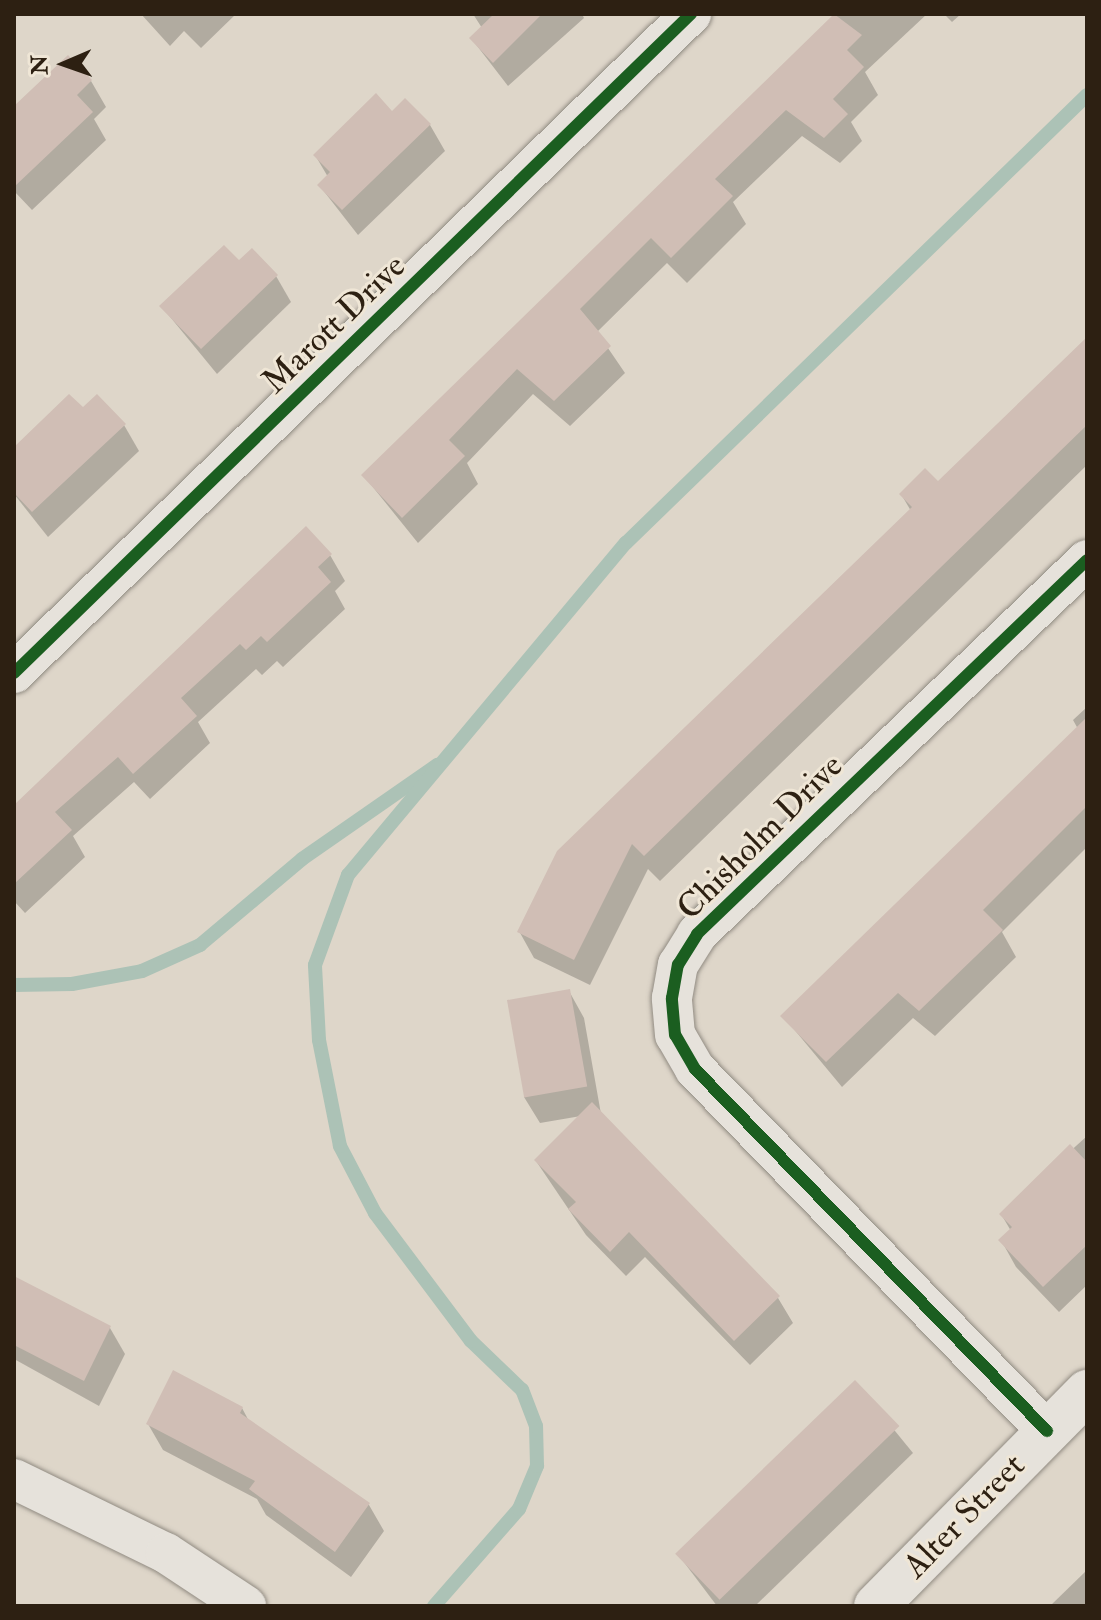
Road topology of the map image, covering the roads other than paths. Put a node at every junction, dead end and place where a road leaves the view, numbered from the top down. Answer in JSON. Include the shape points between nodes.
{"nodes":[{"id":1,"x":691,"y":14,"type":"edge"},
{"id":2,"x":1087,"y":560,"type":"edge"},
{"id":3,"x":23,"y":648,"type":"edge"},
{"id":4,"x":1087,"y":1392,"type":"edge"},
{"id":5,"x":1047,"y":1431,"type":"junction"},
{"id":6,"x":14,"y":1479,"type":"edge"},
{"id":7,"x":246,"y":1606,"type":"edge"},
{"id":8,"x":876,"y":1606,"type":"edge"}],
"edges":[{"from":1,"to":3,"type":"street","name":"Marott Drive"},
{"from":2,"to":5,"type":"street","name":"Chisholm Drive","via":[[697,934],[678,965],[672,998],[675,1035],[695,1069]]},
{"from":4,"to":5,"type":"street","name":"Alter Street"},
{"from":5,"to":8,"type":"street","name":"Alter Street"},
{"from":6,"to":7,"type":"street","via":[[166,1553]]}]}
